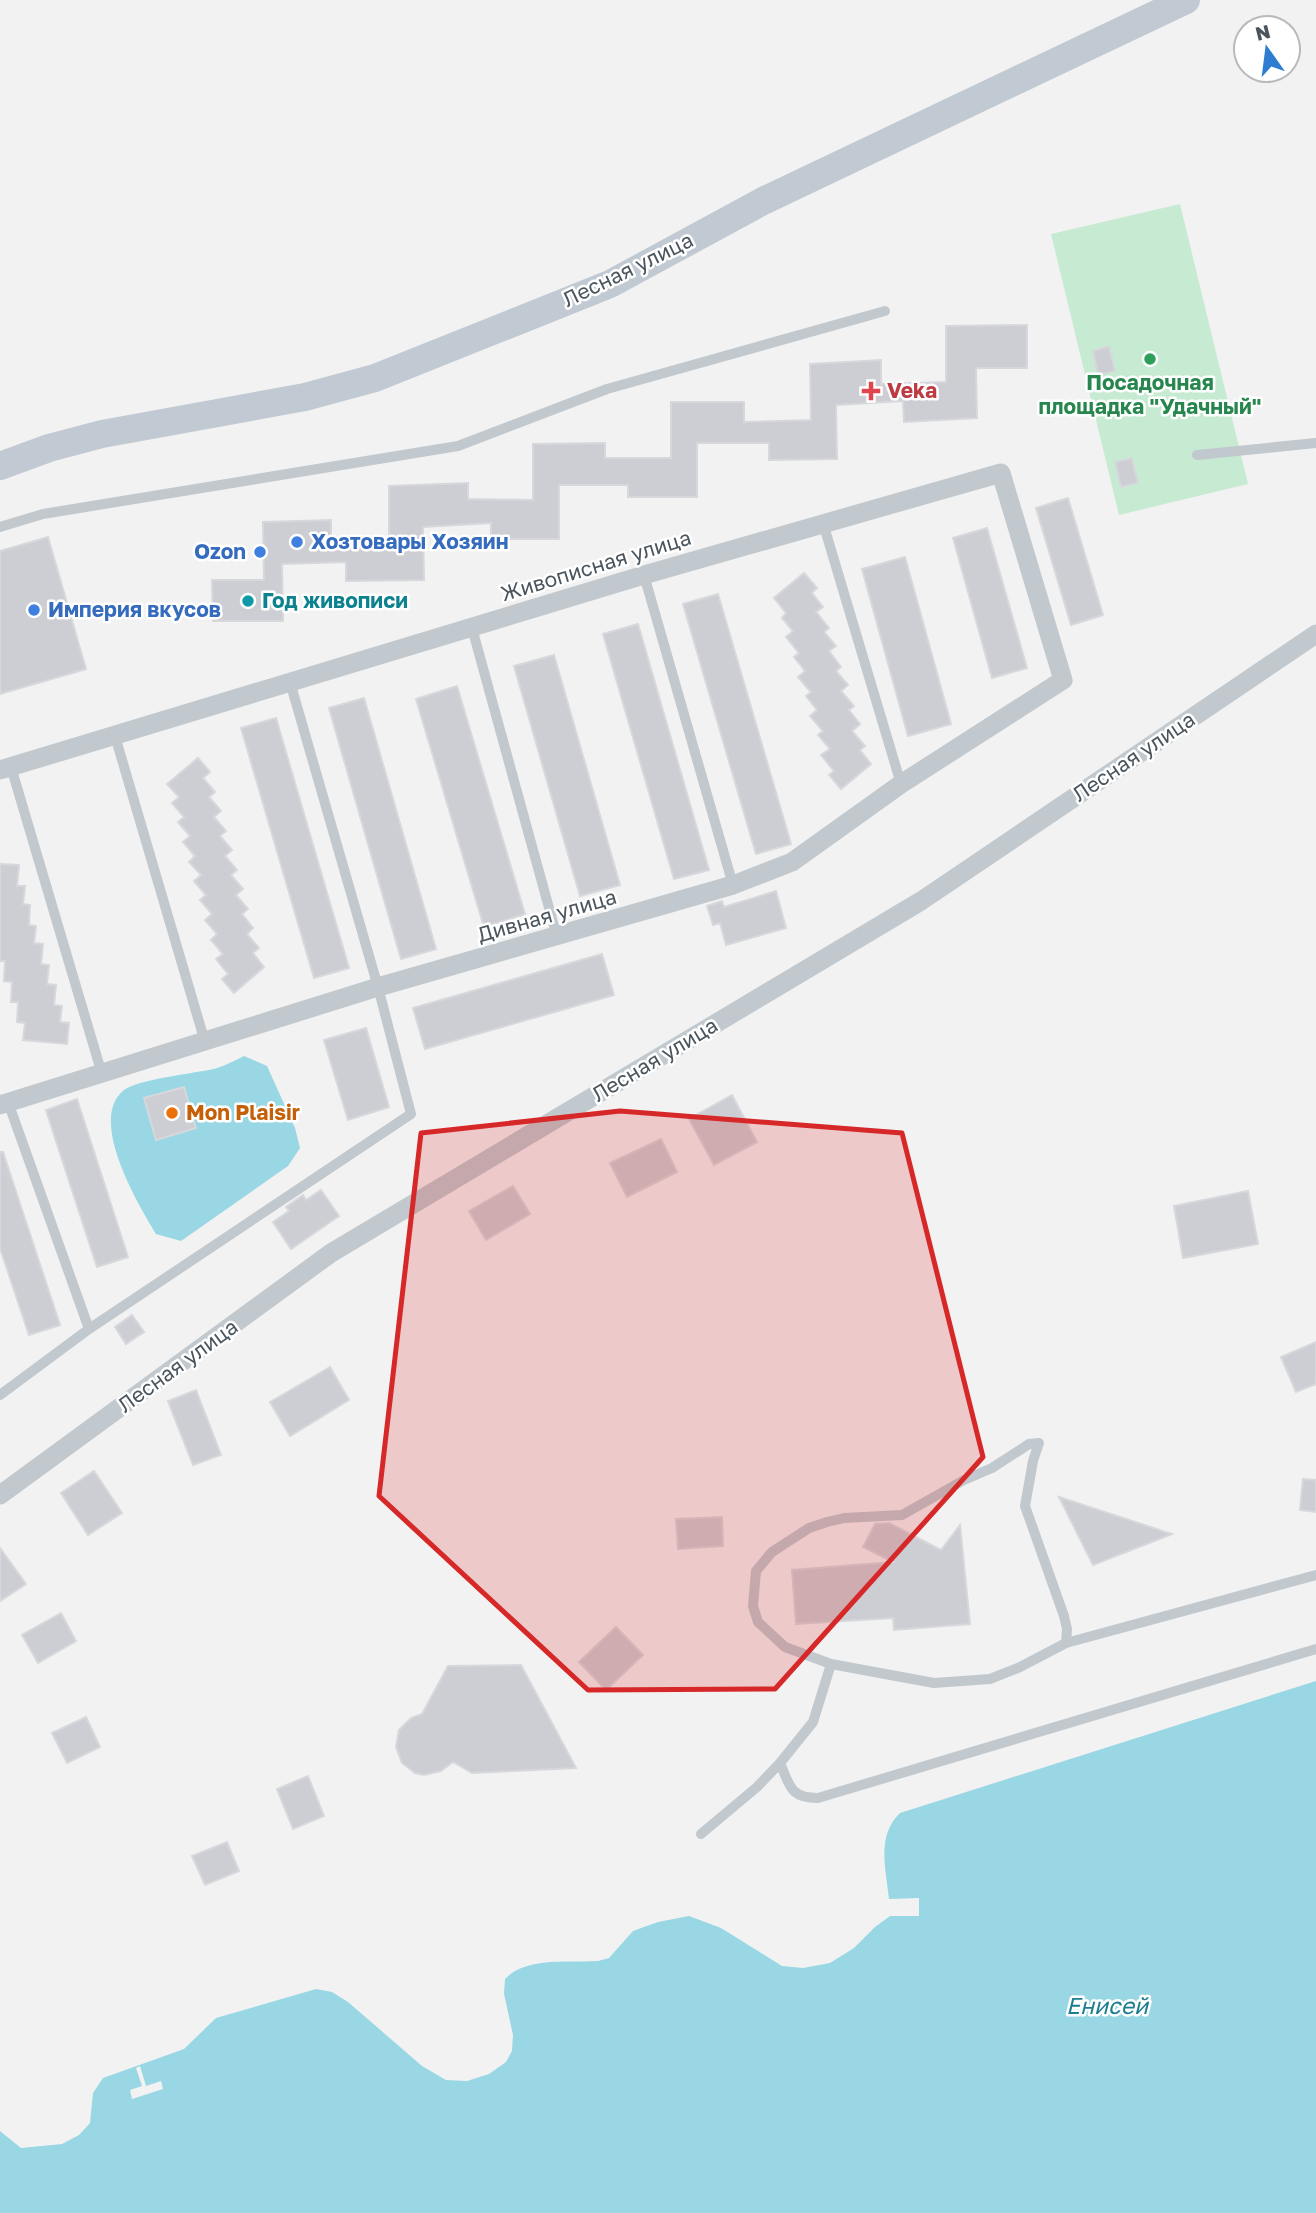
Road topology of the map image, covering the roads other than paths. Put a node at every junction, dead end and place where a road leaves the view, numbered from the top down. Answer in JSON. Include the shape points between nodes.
{"nodes":[{"id":1,"x":1186,"y":0,"type":"edge"},
{"id":2,"x":885,"y":311,"type":"dead end"},
{"id":3,"x":1316,"y":443,"type":"edge"},
{"id":4,"x":1196,"y":454,"type":"dead end"},
{"id":5,"x":0,"y":466,"type":"edge"},
{"id":6,"x":822,"y":523,"type":"junction"},
{"id":7,"x":0,"y":527,"type":"edge"},
{"id":8,"x":644,"y":575,"type":"junction"},
{"id":9,"x":472,"y":628,"type":"junction"},
{"id":10,"x":1316,"y":634,"type":"edge"},
{"id":11,"x":1063,"y":680,"type":"joint"},
{"id":12,"x":290,"y":682,"type":"junction"},
{"id":13,"x":115,"y":736,"type":"junction"},
{"id":14,"x":5,"y":768,"type":"edge"},
{"id":15,"x":901,"y":784,"type":"junction"},
{"id":16,"x":733,"y":885,"type":"junction"},
{"id":17,"x":556,"y":937,"type":"junction"},
{"id":18,"x":378,"y":987,"type":"junction"},
{"id":19,"x":205,"y":1042,"type":"junction"},
{"id":20,"x":102,"y":1073,"type":"junction"},
{"id":21,"x":4,"y":1103,"type":"edge"},
{"id":22,"x":89,"y":1329,"type":"junction"},
{"id":23,"x":0,"y":1395,"type":"edge"},
{"id":24,"x":0,"y":1495,"type":"edge"},
{"id":25,"x":1316,"y":1575,"type":"edge"},
{"id":26,"x":1066,"y":1643,"type":"junction"},
{"id":27,"x":1316,"y":1649,"type":"edge"},
{"id":28,"x":831,"y":1664,"type":"junction"},
{"id":29,"x":780,"y":1763,"type":"junction"},
{"id":30,"x":701,"y":1834,"type":"dead end"}],
"edges":[{"from":1,"to":5,"type":"main road","name":"Лесная улица","via":[[764,201],[610,284],[375,378],[292,400],[79,439]]},
{"from":2,"to":7,"type":"lane","via":[[607,388],[458,446],[43,514]]},
{"from":3,"to":4,"type":"lane"},
{"from":6,"to":8,"type":"street","name":"Живописная улица"},
{"from":6,"to":11,"type":"street","name":"Живописная улица","via":[[1001,473]]},
{"from":6,"to":15,"type":"lane"},
{"from":8,"to":9,"type":"street","name":"Живописная улица"},
{"from":8,"to":16,"type":"lane"},
{"from":9,"to":12,"type":"street","name":"Живописная улица"},
{"from":9,"to":17,"type":"lane"},
{"from":10,"to":24,"type":"street","name":"Лесная улица","via":[[921,901],[331,1253]]},
{"from":11,"to":15,"type":"street","name":"Дивная улица"},
{"from":12,"to":13,"type":"street","name":"Живописная улица"},
{"from":12,"to":18,"type":"lane"},
{"from":13,"to":14,"type":"street","name":"Живописная улица"},
{"from":13,"to":19,"type":"lane"},
{"from":14,"to":20,"type":"lane"},
{"from":15,"to":16,"type":"street","name":"Дивная улица","via":[[792,862]]},
{"from":16,"to":17,"type":"street","name":"Дивная улица"},
{"from":17,"to":18,"type":"street","name":"Дивная улица"},
{"from":18,"to":19,"type":"street","name":"Дивная улица"},
{"from":18,"to":22,"type":"lane","via":[[411,1114]]},
{"from":19,"to":20,"type":"street","name":"Дивная улица"},
{"from":20,"to":21,"type":"street","name":"Дивная улица"},
{"from":21,"to":22,"type":"lane"},
{"from":22,"to":23,"type":"lane"},
{"from":25,"to":26,"type":"lane"},
{"from":26,"to":28,"type":"lane","via":[[990,1679],[934,1683]]},
{"from":26,"to":28,"type":"lane","via":[[1064,1616],[1024,1506],[1039,1443],[1029,1444],[902,1515],[827,1522],[772,1552],[755,1571],[753,1606],[758,1622],[785,1647]]},
{"from":27,"to":29,"type":"lane","via":[[818,1798],[802,1798],[792,1790]]},
{"from":28,"to":29,"type":"lane","via":[[813,1722]]},
{"from":29,"to":30,"type":"lane"}]}
